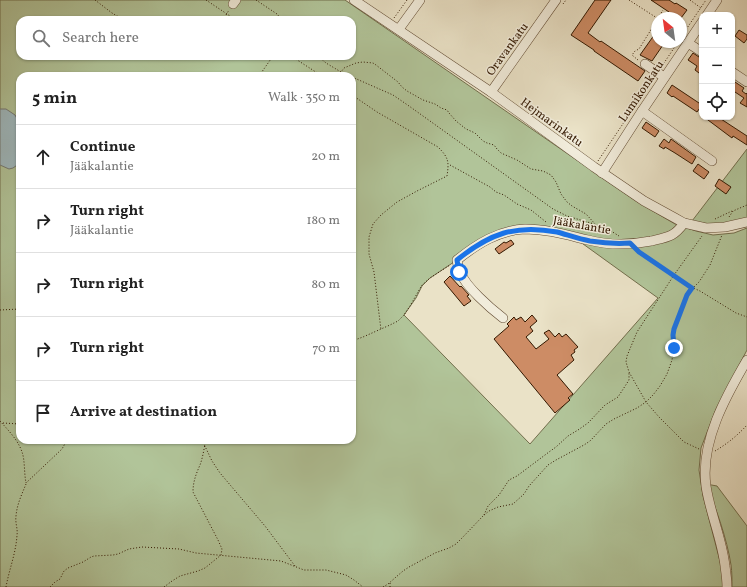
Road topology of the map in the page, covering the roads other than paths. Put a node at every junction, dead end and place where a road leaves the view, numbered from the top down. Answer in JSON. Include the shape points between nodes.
{"nodes":[{"id":1,"x":354,"y":0,"type":"edge"},
{"id":2,"x":420,"y":0,"type":"edge"},
{"id":3,"x":556,"y":0,"type":"edge"},
{"id":4,"x":717,"y":0,"type":"edge"},
{"id":5,"x":704,"y":11,"type":"edge"},
{"id":6,"x":699,"y":25,"type":"edge"},
{"id":7,"x":399,"y":29,"type":"junction"},
{"id":8,"x":687,"y":38,"type":"edge"},
{"id":9,"x":687,"y":41,"type":"edge"},
{"id":10,"x":680,"y":48,"type":"edge"},
{"id":11,"x":699,"y":50,"type":"edge"},
{"id":12,"x":645,"y":64,"type":"road end"},
{"id":13,"x":735,"y":74,"type":"edge"},
{"id":14,"x":661,"y":75,"type":"junction"},
{"id":15,"x":747,"y":82,"type":"edge"},
{"id":16,"x":491,"y":92,"type":"junction"},
{"id":17,"x":642,"y":111,"type":"junction"},
{"id":18,"x":712,"y":161,"type":"dead end"},
{"id":19,"x":602,"y":173,"type":"junction"},
{"id":20,"x":684,"y":222,"type":"junction"},
{"id":21,"x":747,"y":222,"type":"edge"},
{"id":22,"x":503,"y":318,"type":"dead end"},
{"id":23,"x":747,"y":360,"type":"edge"},
{"id":24,"x":727,"y":587,"type":"edge"}],
"edges":[{"from":1,"to":7,"type":"street","name":"Hejmarinkatu"},
{"from":2,"to":7,"type":"street"},
{"from":3,"to":16,"type":"street","name":"Oravankatu"},
{"from":4,"to":5,"type":"street"},
{"from":6,"to":8,"type":"street","name":"Lumikonkatu"},
{"from":7,"to":16,"type":"street","name":"Hejmarinkatu"},
{"from":9,"to":11,"type":"street"},
{"from":10,"to":14,"type":"street","name":"Lumikonkatu"},
{"from":12,"to":14,"type":"street"},
{"from":13,"to":15,"type":"street"},
{"from":14,"to":17,"type":"street","name":"Lumikonkatu"},
{"from":16,"to":19,"type":"street","name":"Hejmarinkatu"},
{"from":17,"to":18,"type":"street"},
{"from":17,"to":19,"type":"street","name":"Lumikonkatu"},
{"from":19,"to":20,"type":"street","name":"Hejmarinkatu","via":[[644,201]]},
{"from":20,"to":21,"type":"street","name":"Hejmarinkatu","via":[[706,228]]},
{"from":20,"to":22,"type":"street","name":"Jääkalantie","via":[[672,236],[639,244],[606,243],[556,232],[524,229],[499,234],[486,240],[457,260],[459,272],[467,284]]},
{"from":23,"to":24,"type":"street","via":[[718,414],[707,455],[706,484],[725,565]]}]}
